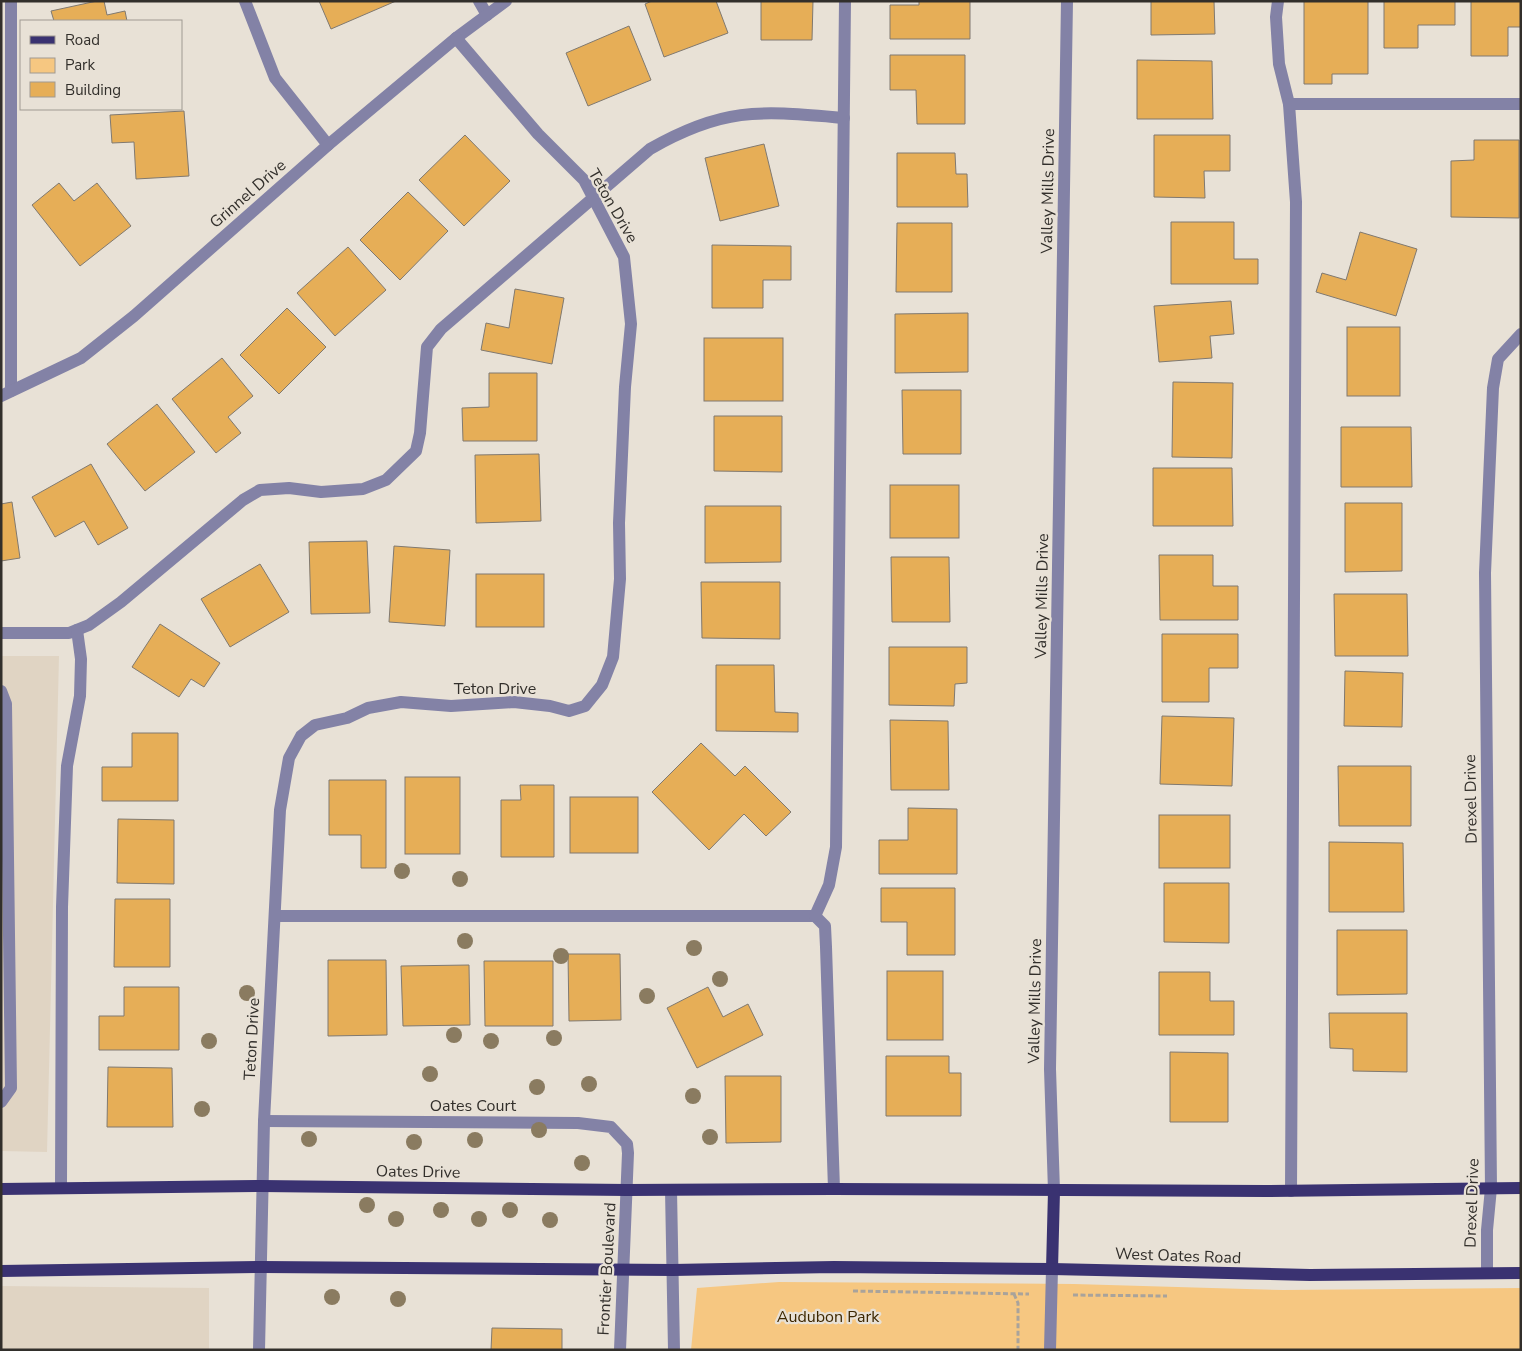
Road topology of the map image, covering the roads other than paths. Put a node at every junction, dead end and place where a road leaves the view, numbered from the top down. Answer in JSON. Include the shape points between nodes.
{"nodes":[{"id":1,"x":11,"y":1,"type":"edge"},
{"id":2,"x":245,"y":1,"type":"edge"},
{"id":3,"x":479,"y":1,"type":"edge"},
{"id":4,"x":506,"y":1,"type":"edge"},
{"id":5,"x":845,"y":1,"type":"edge"},
{"id":6,"x":1067,"y":1,"type":"edge"},
{"id":7,"x":1278,"y":1,"type":"edge"},
{"id":8,"x":487,"y":15,"type":"junction"},
{"id":9,"x":456,"y":38,"type":"junction"},
{"id":10,"x":1289,"y":104,"type":"junction"},
{"id":11,"x":1521,"y":104,"type":"edge"},
{"id":12,"x":844,"y":118,"type":"junction"},
{"id":13,"x":328,"y":145,"type":"junction"},
{"id":14,"x":594,"y":198,"type":"junction"},
{"id":15,"x":1521,"y":334,"type":"edge"},
{"id":16,"x":6,"y":394,"type":"edge"},
{"id":17,"x":76,"y":630,"type":"junction"},
{"id":18,"x":1,"y":633,"type":"edge"},
{"id":19,"x":1,"y":691,"type":"edge"},
{"id":20,"x":275,"y":916,"type":"junction"},
{"id":21,"x":815,"y":916,"type":"junction"},
{"id":22,"x":1,"y":1102,"type":"edge"},
{"id":23,"x":264,"y":1121,"type":"junction"},
{"id":24,"x":261,"y":1186,"type":"junction"},
{"id":25,"x":60,"y":1188,"type":"junction"},
{"id":26,"x":1491,"y":1188,"type":"junction"},
{"id":27,"x":1521,"y":1188,"type":"edge"},
{"id":28,"x":1,"y":1189,"type":"edge"},
{"id":29,"x":834,"y":1189,"type":"junction"},
{"id":30,"x":627,"y":1190,"type":"junction"},
{"id":31,"x":671,"y":1190,"type":"junction"},
{"id":32,"x":1054,"y":1191,"type":"junction"},
{"id":33,"x":1291,"y":1191,"type":"junction"},
{"id":34,"x":262,"y":1267,"type":"junction"},
{"id":35,"x":624,"y":1268,"type":"junction"},
{"id":36,"x":1052,"y":1269,"type":"junction"},
{"id":37,"x":673,"y":1270,"type":"junction"},
{"id":38,"x":1,"y":1271,"type":"edge"},
{"id":39,"x":1487,"y":1273,"type":"junction"},
{"id":40,"x":1521,"y":1273,"type":"edge"},
{"id":41,"x":259,"y":1350,"type":"edge"},
{"id":42,"x":620,"y":1350,"type":"edge"},
{"id":43,"x":674,"y":1350,"type":"edge"},
{"id":44,"x":1050,"y":1350,"type":"edge"}],
"edges":[{"from":1,"to":16,"type":"street"},
{"from":2,"to":13,"type":"street","via":[[275,78]]},
{"from":3,"to":8,"type":"street"},
{"from":4,"to":8,"type":"street","name":"Grinnel Drive"},
{"from":5,"to":12,"type":"street"},
{"from":6,"to":32,"type":"street","name":"Valley Mills Drive","via":[[1050,1069]]},
{"from":7,"to":10,"type":"street","via":[[1279,64]]},
{"from":8,"to":9,"type":"street","name":"Grinnel Drive"},
{"from":9,"to":13,"type":"street","name":"Grinnel Drive"},
{"from":9,"to":14,"type":"street","name":"Teton Drive","via":[[538,134],[584,180]]},
{"from":10,"to":11,"type":"street"},
{"from":10,"to":33,"type":"street","via":[[1296,202]]},
{"from":12,"to":14,"type":"street","via":[[771,112],[711,120],[650,148]]},
{"from":12,"to":21,"type":"street","via":[[834,801],[836,847],[829,885]]},
{"from":13,"to":16,"type":"street","name":"Grinnel Drive","via":[[134,316],[80,358]]},
{"from":14,"to":17,"type":"street","via":[[455,315],[427,347],[416,451],[386,480],[363,489],[321,492],[289,488],[260,490],[243,500],[121,602],[89,625]]},
{"from":14,"to":20,"type":"street","name":"Teton Drive","via":[[624,257],[631,324],[619,523],[620,579],[613,657],[602,686],[585,706],[569,711],[514,702],[451,706],[401,702],[368,708],[346,718],[315,725],[301,736],[289,758],[280,810]]},
{"from":15,"to":26,"type":"street","name":"Drexel Drive","via":[[1498,359],[1493,388],[1485,573]]},
{"from":17,"to":18,"type":"street","via":[[68,633]]},
{"from":17,"to":25,"type":"street","via":[[82,659],[80,696],[67,766],[62,898]]},
{"from":19,"to":22,"type":"street","via":[[6,704],[12,1088]]},
{"from":20,"to":21,"type":"street"},
{"from":20,"to":23,"type":"street","name":"Teton Drive"},
{"from":21,"to":29,"type":"street","via":[[825,926]]},
{"from":23,"to":24,"type":"street","name":"Teton Drive"},
{"from":23,"to":30,"type":"street","name":"Oates Court","via":[[578,1123],[611,1127],[627,1144]]},
{"from":24,"to":25,"type":"main road","name":"Oates Drive"},
{"from":24,"to":30,"type":"main road","name":"Oates Drive"},
{"from":24,"to":34,"type":"street","name":"Teton Drive"},
{"from":25,"to":28,"type":"main road","name":"Oates Drive"},
{"from":26,"to":27,"type":"main road"},
{"from":26,"to":33,"type":"main road"},
{"from":26,"to":39,"type":"street","name":"Drexel Drive","via":[[1486,1230]]},
{"from":29,"to":31,"type":"main road","name":"Oates Drive"},
{"from":29,"to":32,"type":"main road"},
{"from":30,"to":31,"type":"main road","name":"Oates Drive"},
{"from":30,"to":35,"type":"street","name":"Frontier Boulevard"},
{"from":31,"to":37,"type":"street"},
{"from":32,"to":33,"type":"main road"},
{"from":32,"to":36,"type":"main road"},
{"from":34,"to":35,"type":"main road"},
{"from":34,"to":38,"type":"main road"},
{"from":34,"to":41,"type":"street","name":"Teton Drive"},
{"from":35,"to":37,"type":"main road"},
{"from":35,"to":42,"type":"street","name":"Frontier Boulevard"},
{"from":36,"to":37,"type":"main road","name":"West Oates Road","via":[[834,1267]]},
{"from":36,"to":39,"type":"main road","name":"West Oates Road","via":[[1310,1275]]},
{"from":36,"to":44,"type":"street"},
{"from":37,"to":43,"type":"street"},
{"from":39,"to":40,"type":"main road","name":"West Oates Road"}]}
